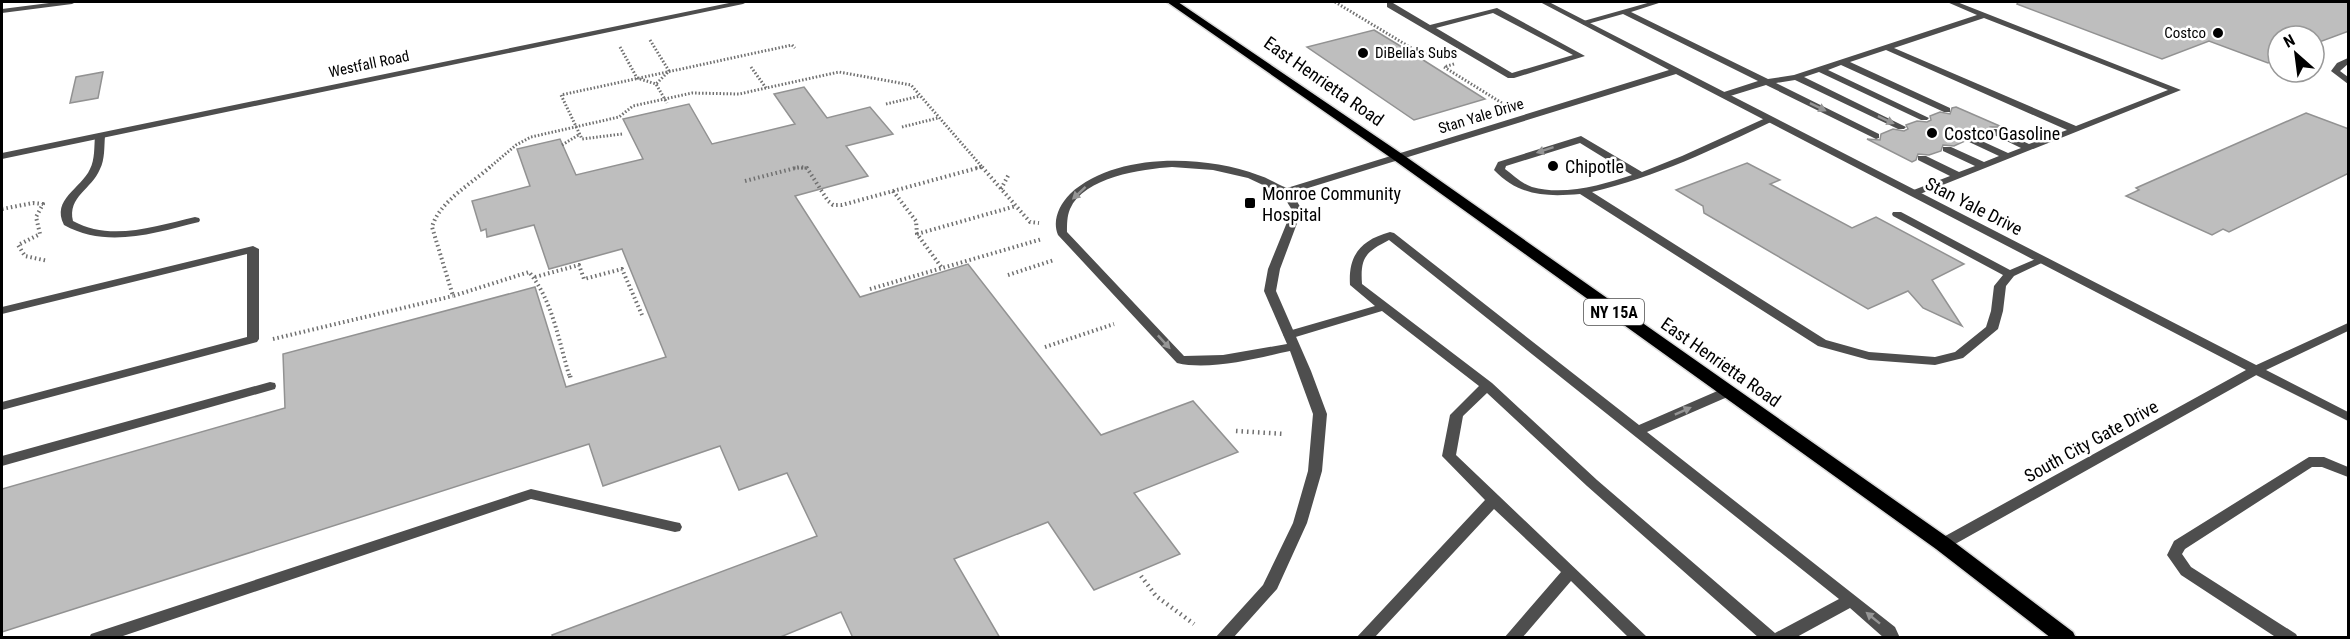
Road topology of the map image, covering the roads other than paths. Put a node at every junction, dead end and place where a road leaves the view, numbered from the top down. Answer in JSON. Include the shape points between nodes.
{"nodes":[{"id":1,"x":72,"y":2,"type":"edge"},
{"id":2,"x":743,"y":2,"type":"edge"},
{"id":3,"x":1172,"y":2,"type":"edge"},
{"id":4,"x":1405,"y":2,"type":"edge"},
{"id":5,"x":1544,"y":2,"type":"edge"},
{"id":6,"x":1658,"y":2,"type":"edge"},
{"id":7,"x":1951,"y":2,"type":"edge"},
{"id":8,"x":1386,"y":3,"type":"edge"},
{"id":9,"x":2,"y":11,"type":"edge"},
{"id":10,"x":1623,"y":11,"type":"junction"},
{"id":11,"x":1985,"y":15,"type":"junction"},
{"id":12,"x":1584,"y":22,"type":"junction"},
{"id":13,"x":1428,"y":28,"type":"junction"},
{"id":14,"x":1885,"y":47,"type":"junction"},
{"id":15,"x":2349,"y":61,"type":"edge"},
{"id":16,"x":1842,"y":62,"type":"junction"},
{"id":17,"x":1819,"y":69,"type":"junction"},
{"id":18,"x":1677,"y":71,"type":"junction"},
{"id":19,"x":1796,"y":77,"type":"junction"},
{"id":20,"x":2349,"y":81,"type":"edge"},
{"id":21,"x":1766,"y":82,"type":"junction"},
{"id":22,"x":1724,"y":95,"type":"junction"},
{"id":23,"x":1947,"y":110,"type":"dead end"},
{"id":24,"x":1924,"y":118,"type":"dead end"},
{"id":25,"x":1770,"y":119,"type":"junction"},
{"id":26,"x":1901,"y":127,"type":"dead end"},
{"id":27,"x":2074,"y":129,"type":"junction"},
{"id":28,"x":1993,"y":131,"type":"dead end"},
{"id":29,"x":100,"y":136,"type":"junction"},
{"id":30,"x":1876,"y":136,"type":"dead end"},
{"id":31,"x":1970,"y":139,"type":"dead end"},
{"id":32,"x":1947,"y":148,"type":"dead end"},
{"id":33,"x":2029,"y":148,"type":"junction"},
{"id":34,"x":2,"y":156,"type":"edge"},
{"id":35,"x":2007,"y":156,"type":"junction"},
{"id":36,"x":1398,"y":158,"type":"junction"},
{"id":37,"x":1922,"y":158,"type":"dead end"},
{"id":38,"x":1984,"y":166,"type":"junction"},
{"id":39,"x":1640,"y":175,"type":"junction"},
{"id":40,"x":1959,"y":176,"type":"junction"},
{"id":41,"x":1286,"y":192,"type":"junction"},
{"id":42,"x":1584,"y":192,"type":"junction"},
{"id":43,"x":1915,"y":193,"type":"junction"},
{"id":44,"x":1897,"y":214,"type":"dead end"},
{"id":45,"x":195,"y":220,"type":"dead end"},
{"id":46,"x":2043,"y":260,"type":"junction"},
{"id":47,"x":2010,"y":274,"type":"junction"},
{"id":48,"x":1384,"y":307,"type":"junction"},
{"id":49,"x":2,"y":310,"type":"edge"},
{"id":50,"x":2349,"y":327,"type":"edge"},
{"id":51,"x":1291,"y":340,"type":"junction"},
{"id":52,"x":2256,"y":370,"type":"junction"},
{"id":53,"x":270,"y":386,"type":"dead end"},
{"id":54,"x":1487,"y":386,"type":"junction"},
{"id":55,"x":1726,"y":392,"type":"junction"},
{"id":56,"x":2,"y":406,"type":"edge"},
{"id":57,"x":2349,"y":417,"type":"edge"},
{"id":58,"x":1639,"y":430,"type":"junction"},
{"id":59,"x":2,"y":461,"type":"edge"},
{"id":60,"x":2349,"y":472,"type":"edge"},
{"id":61,"x":1494,"y":500,"type":"junction"},
{"id":62,"x":675,"y":527,"type":"dead end"},
{"id":63,"x":1942,"y":544,"type":"junction"},
{"id":64,"x":1570,"y":572,"type":"junction"},
{"id":65,"x":1851,"y":600,"type":"junction"},
{"id":66,"x":97,"y":638,"type":"edge"},
{"id":67,"x":1223,"y":638,"type":"edge"},
{"id":68,"x":1364,"y":638,"type":"edge"},
{"id":69,"x":1512,"y":638,"type":"edge"},
{"id":70,"x":1640,"y":638,"type":"edge"},
{"id":71,"x":1770,"y":638,"type":"edge"},
{"id":72,"x":1780,"y":638,"type":"edge"},
{"id":73,"x":1892,"y":638,"type":"edge"},
{"id":74,"x":2066,"y":638,"type":"edge"},
{"id":75,"x":2290,"y":638,"type":"edge"}],
"edges":[{"from":1,"to":9,"type":"street"},
{"from":2,"to":29,"type":"street","name":"Westfall Road"},
{"from":3,"to":36,"type":"main road","name":"East Henrietta Road","number":"NY 15A"},
{"from":4,"to":8,"type":"street"},
{"from":5,"to":12,"type":"street","name":"Stan Yale Drive"},
{"from":6,"to":10,"type":"street"},
{"from":7,"to":11,"type":"street"},
{"from":8,"to":13,"type":"street"},
{"from":10,"to":12,"type":"street"},
{"from":10,"to":21,"type":"street"},
{"from":11,"to":14,"type":"street"},
{"from":11,"to":27,"type":"street","via":[[2176,90]]},
{"from":12,"to":18,"type":"street","name":"Stan Yale Drive"},
{"from":13,"to":13,"type":"street","via":[[1511,76],[1581,56],[1494,10]]},
{"from":14,"to":16,"type":"street"},
{"from":14,"to":27,"type":"street"},
{"from":15,"to":20,"type":"street","via":[[2335,71]]},
{"from":16,"to":17,"type":"street"},
{"from":16,"to":23,"type":"street"},
{"from":17,"to":19,"type":"street"},
{"from":17,"to":24,"type":"street"},
{"from":18,"to":22,"type":"street","name":"Stan Yale Drive"},
{"from":18,"to":36,"type":"street","name":"Stan Yale Drive"},
{"from":19,"to":21,"type":"street"},
{"from":19,"to":26,"type":"street","one_way":true},
{"from":21,"to":22,"type":"street"},
{"from":21,"to":30,"type":"street","one_way":true},
{"from":22,"to":25,"type":"street","name":"Stan Yale Drive"},
{"from":25,"to":39,"type":"street"},
{"from":25,"to":43,"type":"street","name":"Stan Yale Drive"},
{"from":27,"to":33,"type":"street"},
{"from":28,"to":33,"type":"street"},
{"from":29,"to":34,"type":"street","name":"Westfall Road"},
{"from":29,"to":45,"type":"street","via":[[96,169],[69,200],[64,214],[68,223],[88,233],[114,234]]},
{"from":31,"to":35,"type":"street"},
{"from":32,"to":38,"type":"street"},
{"from":33,"to":35,"type":"street"},
{"from":35,"to":38,"type":"street"},
{"from":36,"to":41,"type":"street","name":"Stan Yale Drive"},
{"from":36,"to":55,"type":"main road","name":"East Henrietta Road","number":"NY 15A"},
{"from":37,"to":40,"type":"street"},
{"from":38,"to":40,"type":"street"},
{"from":39,"to":42,"type":"street"},
{"from":39,"to":42,"type":"street","one_way":true,"via":[[1581,140],[1502,164],[1499,170],[1528,190]]},
{"from":40,"to":43,"type":"street"},
{"from":41,"to":51,"type":"street","via":[[1297,210],[1270,291]]},
{"from":41,"to":51,"type":"street","one_way":true,"via":[[1253,176],[1207,166],[1131,168],[1082,189],[1064,209],[1062,233],[1181,360],[1203,362],[1258,355]]},
{"from":42,"to":47,"type":"street","via":[[1822,343],[1869,356],[1935,361],[1959,355],[1992,329],[2000,286]]},
{"from":43,"to":46,"type":"street","name":"Stan Yale Drive"},
{"from":44,"to":47,"type":"street"},
{"from":46,"to":47,"type":"street"},
{"from":46,"to":52,"type":"street","name":"Stan Yale Drive"},
{"from":48,"to":51,"type":"street"},
{"from":48,"to":54,"type":"street"},
{"from":48,"to":58,"type":"street","via":[[1356,285],[1354,266],[1362,249],[1390,234]]},
{"from":49,"to":56,"type":"street","via":[[253,249],[253,339]]},
{"from":50,"to":52,"type":"street","name":"South City Gate Drive"},
{"from":51,"to":67,"type":"street","via":[[1320,414],[1315,471],[1300,523],[1269,589]]},
{"from":52,"to":57,"type":"street","name":"Stan Yale Drive"},
{"from":52,"to":63,"type":"street","name":"South City Gate Drive"},
{"from":53,"to":59,"type":"street"},
{"from":54,"to":61,"type":"street","via":[[1457,415],[1449,456]]},
{"from":54,"to":71,"type":"street"},
{"from":58,"to":55,"type":"street","one_way":true},
{"from":55,"to":63,"type":"main road","name":"East Henrietta Road","number":"NY 15A"},
{"from":58,"to":65,"type":"street"},
{"from":60,"to":75,"type":"street","via":[[2324,462],[2309,462],[2179,545],[2174,555],[2186,571]]},
{"from":61,"to":64,"type":"street"},
{"from":61,"to":68,"type":"street"},
{"from":62,"to":66,"type":"street","via":[[531,494]]},
{"from":63,"to":74,"type":"main road","name":"East Henrietta Road","number":"NY 15A"},
{"from":64,"to":69,"type":"street"},
{"from":64,"to":70,"type":"street"},
{"from":65,"to":72,"type":"street"},
{"from":73,"to":65,"type":"street","one_way":true,"via":[[1889,631]]}]}
